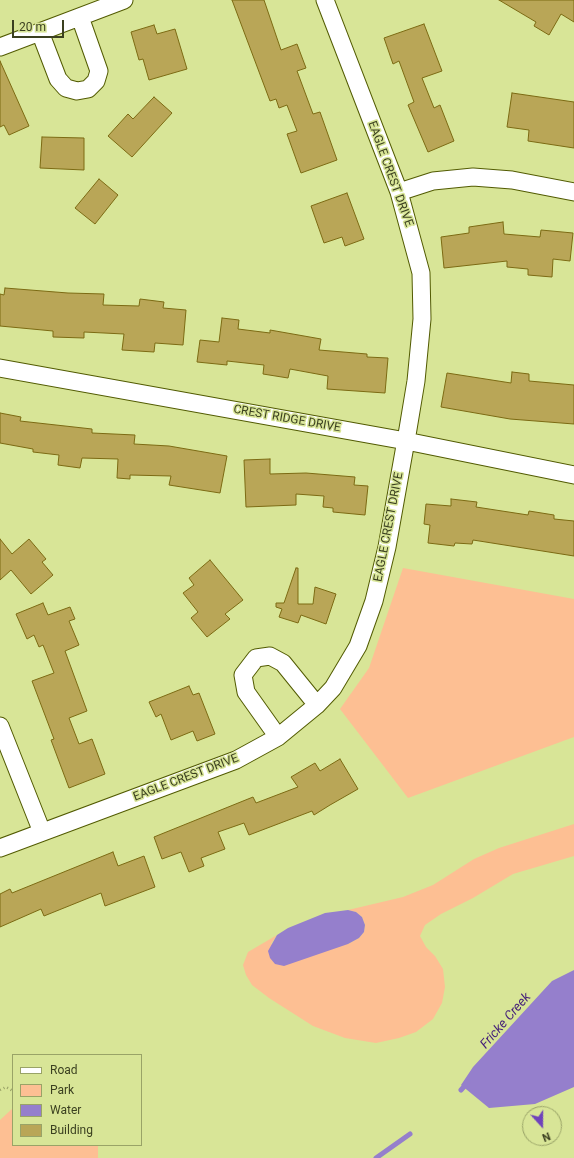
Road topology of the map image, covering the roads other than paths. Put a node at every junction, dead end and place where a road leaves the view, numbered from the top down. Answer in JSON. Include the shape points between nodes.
{"nodes":[{"id":1,"x":124,"y":0,"type":"edge"},
{"id":2,"x":325,"y":0,"type":"edge"},
{"id":3,"x":80,"y":17,"type":"junction"},
{"id":4,"x":40,"y":32,"type":"junction"},
{"id":5,"x":0,"y":48,"type":"edge"},
{"id":6,"x":399,"y":192,"type":"junction"},
{"id":7,"x":574,"y":192,"type":"edge"},
{"id":8,"x":0,"y":368,"type":"edge"},
{"id":9,"x":406,"y":441,"type":"junction"},
{"id":10,"x":574,"y":475,"type":"edge"},
{"id":11,"x":317,"y":705,"type":"junction"},
{"id":12,"x":0,"y":726,"type":"edge"},
{"id":13,"x":278,"y":737,"type":"junction"},
{"id":14,"x":42,"y":832,"type":"junction"},
{"id":15,"x":0,"y":848,"type":"edge"}],
"edges":[{"from":1,"to":3,"type":"street"},
{"from":2,"to":6,"type":"street","name":"EAGLE CREST DRIVE"},
{"from":3,"to":4,"type":"street"},
{"from":3,"to":4,"type":"street","via":[[99,71],[96,82],[88,89],[77,91],[66,88],[58,79]]},
{"from":4,"to":5,"type":"street"},
{"from":6,"to":7,"type":"street","via":[[433,181],[473,177],[512,180]]},
{"from":6,"to":9,"type":"street","name":"EAGLE CREST DRIVE","via":[[420,273],[422,319],[416,381]]},
{"from":8,"to":9,"type":"street","name":"CREST RIDGE DRIVE"},
{"from":9,"to":10,"type":"street","name":"CREST RIDGE DRIVE"},
{"from":9,"to":11,"type":"street","name":"EAGLE CREST DRIVE","via":[[387,547],[374,601],[358,646],[333,688]]},
{"from":11,"to":13,"type":"street","name":"EAGLE CREST DRIVE"},
{"from":11,"to":13,"type":"street","via":[[283,663],[270,656],[256,658],[243,674],[246,692]]},
{"from":12,"to":14,"type":"street"},
{"from":13,"to":14,"type":"street","name":"EAGLE CREST DRIVE","via":[[236,760]]},
{"from":14,"to":15,"type":"street","name":"EAGLE CREST DRIVE"}]}
